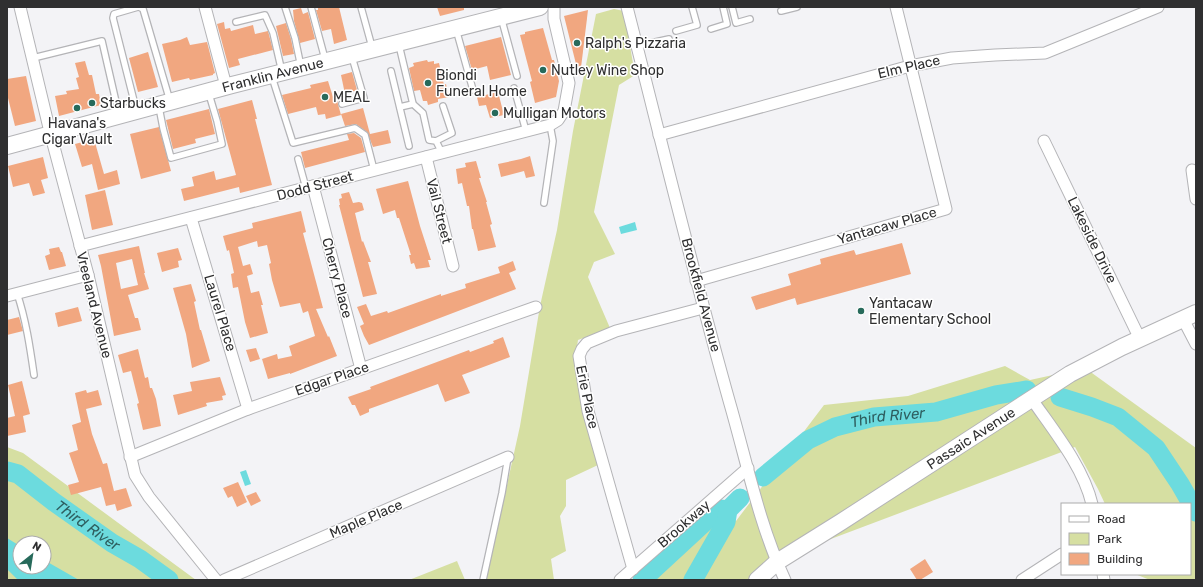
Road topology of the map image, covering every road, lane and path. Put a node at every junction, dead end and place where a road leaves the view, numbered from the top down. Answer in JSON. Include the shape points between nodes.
{"nodes":[{"id":1,"x":20,"y":7,"type":"edge"},
{"id":2,"x":138,"y":7,"type":"edge"},
{"id":3,"x":205,"y":7,"type":"edge"},
{"id":4,"x":285,"y":7,"type":"edge"},
{"id":5,"x":311,"y":7,"type":"edge"},
{"id":6,"x":361,"y":7,"type":"edge"},
{"id":7,"x":540,"y":7,"type":"edge"},
{"id":8,"x":554,"y":7,"type":"edge"},
{"id":9,"x":627,"y":7,"type":"edge"},
{"id":10,"x":692,"y":7,"type":"edge"},
{"id":11,"x":723,"y":7,"type":"edge"},
{"id":12,"x":732,"y":7,"type":"edge"},
{"id":13,"x":797,"y":7,"type":"edge"},
{"id":14,"x":896,"y":7,"type":"edge"},
{"id":15,"x":1158,"y":7,"type":"edge"},
{"id":16,"x":780,"y":11,"type":"dead end"},
{"id":17,"x":497,"y":16,"type":"junction"},
{"id":18,"x":750,"y":19,"type":"dead end"},
{"id":19,"x":236,"y":22,"type":"dead end"},
{"id":20,"x":456,"y":28,"type":"junction"},
{"id":21,"x":712,"y":29,"type":"dead end"},
{"id":22,"x":676,"y":30,"type":"dead end"},
{"id":23,"x":669,"y":39,"type":"dead end"},
{"id":24,"x":398,"y":43,"type":"junction"},
{"id":25,"x":637,"y":46,"type":"junction"},
{"id":26,"x":373,"y":49,"type":"junction"},
{"id":27,"x":352,"y":55,"type":"junction"},
{"id":28,"x":33,"y":58,"type":"junction"},
{"id":29,"x":326,"y":61,"type":"junction"},
{"id":30,"x":910,"y":66,"type":"junction"},
{"id":31,"x":301,"y":67,"type":"junction"},
{"id":32,"x":391,"y":71,"type":"dead end"},
{"id":33,"x":277,"y":74,"type":"junction"},
{"id":34,"x":517,"y":76,"type":"dead end"},
{"id":35,"x":226,"y":86,"type":"junction"},
{"id":36,"x":514,"y":88,"type":"dead end"},
{"id":37,"x":473,"y":90,"type":"dead end"},
{"id":38,"x":208,"y":91,"type":"junction"},
{"id":39,"x":164,"y":103,"type":"junction"},
{"id":40,"x":342,"y":104,"type":"dead end"},
{"id":41,"x":413,"y":104,"type":"junction"},
{"id":42,"x":444,"y":106,"type":"dead end"},
{"id":43,"x":400,"y":107,"type":"junction"},
{"id":44,"x":137,"y":111,"type":"junction"},
{"id":45,"x":119,"y":116,"type":"junction"},
{"id":46,"x":550,"y":125,"type":"junction"},
{"id":47,"x":526,"y":131,"type":"junction"},
{"id":48,"x":51,"y":134,"type":"junction"},
{"id":49,"x":659,"y":134,"type":"junction"},
{"id":50,"x":436,"y":140,"type":"junction"},
{"id":51,"x":1044,"y":141,"type":"dead end"},
{"id":52,"x":7,"y":146,"type":"edge"},
{"id":53,"x":409,"y":146,"type":"dead end"},
{"id":54,"x":442,"y":153,"type":"junction"},
{"id":55,"x":426,"y":157,"type":"junction"},
{"id":56,"x":298,"y":159,"type":"dead end"},
{"id":57,"x":374,"y":170,"type":"junction"},
{"id":58,"x":1192,"y":170,"type":"dead end"},
{"id":59,"x":310,"y":187,"type":"junction"},
{"id":60,"x":1196,"y":200,"type":"edge"},
{"id":61,"x":544,"y":203,"type":"dead end"},
{"id":62,"x":191,"y":218,"type":"junction"},
{"id":63,"x":80,"y":246,"type":"junction"},
{"id":64,"x":452,"y":266,"type":"dead end"},
{"id":65,"x":88,"y":276,"type":"junction"},
{"id":66,"x":696,"y":280,"type":"junction"},
{"id":67,"x":12,"y":294,"type":"edge"},
{"id":68,"x":536,"y":307,"type":"dead end"},
{"id":69,"x":703,"y":308,"type":"junction"},
{"id":70,"x":1190,"y":316,"type":"edge"},
{"id":71,"x":1140,"y":339,"type":"junction"},
{"id":72,"x":1196,"y":344,"type":"edge"},
{"id":73,"x":361,"y":369,"type":"junction"},
{"id":74,"x":34,"y":375,"type":"dead end"},
{"id":75,"x":1031,"y":398,"type":"junction"},
{"id":76,"x":248,"y":409,"type":"junction"},
{"id":77,"x":130,"y":457,"type":"junction"},
{"id":78,"x":508,"y":457,"type":"joint"},
{"id":79,"x":748,"y":468,"type":"junction"},
{"id":80,"x":1092,"y":503,"type":"edge"},
{"id":81,"x":1061,"y":555,"type":"edge"},
{"id":82,"x":777,"y":562,"type":"junction"},
{"id":83,"x":633,"y":569,"type":"junction"},
{"id":84,"x":216,"y":580,"type":"edge"},
{"id":85,"x":224,"y":580,"type":"edge"},
{"id":86,"x":483,"y":580,"type":"edge"},
{"id":87,"x":620,"y":580,"type":"edge"},
{"id":88,"x":757,"y":580,"type":"edge"},
{"id":89,"x":785,"y":580,"type":"edge"},
{"id":90,"x":1022,"y":580,"type":"edge"}],
"edges":[{"from":1,"to":28,"type":"street","name":"Vreeland Avenue"},
{"from":2,"to":39,"type":"lane","via":[[143,9]]},
{"from":2,"to":44,"type":"lane","via":[[114,14],[112,18]]},
{"from":3,"to":35,"type":"street"},
{"from":4,"to":31,"type":"lane"},
{"from":5,"to":29,"type":"lane"},
{"from":6,"to":26,"type":"lane"},
{"from":7,"to":17,"type":"main road","name":"Franklin Avenue"},
{"from":8,"to":46,"type":"street","via":[[554,19],[569,83],[564,111],[558,120]]},
{"from":9,"to":25,"type":"street","name":"Brookfield Avenue"},
{"from":10,"to":22,"type":"lane","via":[[697,25]]},
{"from":11,"to":21,"type":"lane","via":[[727,24]]},
{"from":12,"to":18,"type":"lane","via":[[736,23]]},
{"from":13,"to":16,"type":"lane"},
{"from":14,"to":30,"type":"street","name":"Yantacaw Place"},
{"from":15,"to":30,"type":"street","name":"Elm Place","via":[[1045,53],[952,58]]},
{"from":17,"to":20,"type":"main road","name":"Franklin Avenue"},
{"from":17,"to":34,"type":"lane"},
{"from":19,"to":33,"type":"lane","via":[[265,15],[273,33]]},
{"from":20,"to":24,"type":"main road","name":"Franklin Avenue"},
{"from":20,"to":37,"type":"lane"},
{"from":23,"to":25,"type":"lane"},
{"from":24,"to":26,"type":"main road","name":"Franklin Avenue"},
{"from":24,"to":41,"type":"lane"},
{"from":25,"to":49,"type":"street","name":"Brookfield Avenue"},
{"from":26,"to":27,"type":"main road","name":"Franklin Avenue"},
{"from":27,"to":29,"type":"main road","name":"Franklin Avenue"},
{"from":27,"to":40,"type":"lane","via":[[364,98]]},
{"from":28,"to":45,"type":"lane","via":[[102,41]]},
{"from":28,"to":48,"type":"street","name":"Vreeland Avenue"},
{"from":29,"to":31,"type":"main road","name":"Franklin Avenue"},
{"from":30,"to":49,"type":"street","name":"Elm Place"},
{"from":30,"to":66,"type":"street","name":"Yantacaw Place","via":[[946,209]]},
{"from":31,"to":33,"type":"main road","name":"Franklin Avenue"},
{"from":32,"to":43,"type":"lane"},
{"from":33,"to":35,"type":"main road","name":"Franklin Avenue"},
{"from":33,"to":57,"type":"lane","via":[[293,143],[355,128],[365,135]]},
{"from":35,"to":38,"type":"main road","name":"Franklin Avenue"},
{"from":36,"to":47,"type":"lane"},
{"from":38,"to":39,"type":"main road","name":"Franklin Avenue"},
{"from":38,"to":39,"type":"lane","via":[[222,144],[172,158],[163,128]]},
{"from":39,"to":44,"type":"main road","name":"Franklin Avenue"},
{"from":41,"to":43,"type":"lane"},
{"from":41,"to":50,"type":"lane","via":[[423,114],[429,140]]},
{"from":42,"to":50,"type":"lane","via":[[452,133]]},
{"from":43,"to":53,"type":"lane"},
{"from":44,"to":45,"type":"main road","name":"Franklin Avenue"},
{"from":45,"to":48,"type":"main road","name":"Franklin Avenue"},
{"from":46,"to":47,"type":"street","name":"Dodd Street"},
{"from":46,"to":61,"type":"lane","via":[[553,141]]},
{"from":47,"to":54,"type":"street","name":"Dodd Street"},
{"from":48,"to":52,"type":"main road","name":"Franklin Avenue"},
{"from":48,"to":63,"type":"street","name":"Vreeland Avenue"},
{"from":49,"to":66,"type":"street","name":"Brookfield Avenue"},
{"from":50,"to":54,"type":"lane"},
{"from":51,"to":71,"type":"street","name":"Lakeside Drive"},
{"from":54,"to":55,"type":"street","name":"Dodd Street"},
{"from":55,"to":57,"type":"street","name":"Dodd Street"},
{"from":55,"to":64,"type":"street","name":"Vail Street"},
{"from":56,"to":59,"type":"lane"},
{"from":57,"to":59,"type":"street","name":"Dodd Street"},
{"from":58,"to":60,"type":"street"},
{"from":59,"to":62,"type":"street","name":"Dodd Street"},
{"from":59,"to":73,"type":"street","name":"Cherry Place"},
{"from":62,"to":63,"type":"street","name":"Dodd Street"},
{"from":62,"to":76,"type":"street","name":"Laurel Place"},
{"from":63,"to":65,"type":"street","name":"Vreeland Avenue"},
{"from":65,"to":67,"type":"street"},
{"from":65,"to":77,"type":"street","name":"Vreeland Avenue"},
{"from":66,"to":69,"type":"street","name":"Brookfield Avenue"},
{"from":67,"to":74,"type":"lane","via":[[24,314]]},
{"from":68,"to":73,"type":"street","name":"Edgar Place"},
{"from":69,"to":79,"type":"street","name":"Brookfield Avenue"},
{"from":69,"to":83,"type":"street","name":"Erie Place","via":[[616,331],[587,343],[579,356],[588,411]]},
{"from":70,"to":71,"type":"main road","name":"Passaic Avenue"},
{"from":70,"to":72,"type":"street"},
{"from":71,"to":75,"type":"main road","name":"Passaic Avenue","via":[[1070,374]]},
{"from":73,"to":76,"type":"street","name":"Edgar Place"},
{"from":75,"to":80,"type":"street","via":[[1075,463],[1088,488]]},
{"from":75,"to":82,"type":"main road","name":"Passaic Avenue"},
{"from":76,"to":77,"type":"street","name":"Edgar Place"},
{"from":77,"to":84,"type":"street","name":"Vreeland Avenue","via":[[135,475],[149,497]]},
{"from":78,"to":85,"type":"street","name":"Maple Place"},
{"from":78,"to":86,"type":"lane"},
{"from":79,"to":82,"type":"street","name":"Brookfield Avenue","via":[[762,523]]},
{"from":79,"to":83,"type":"street","name":"Brookway"},
{"from":81,"to":90,"type":"street"},
{"from":82,"to":88,"type":"main road","name":"Passaic Avenue"},
{"from":82,"to":89,"type":"street","name":"Brookfield Avenue"},
{"from":83,"to":87,"type":"street","name":"Brookway"}]}
